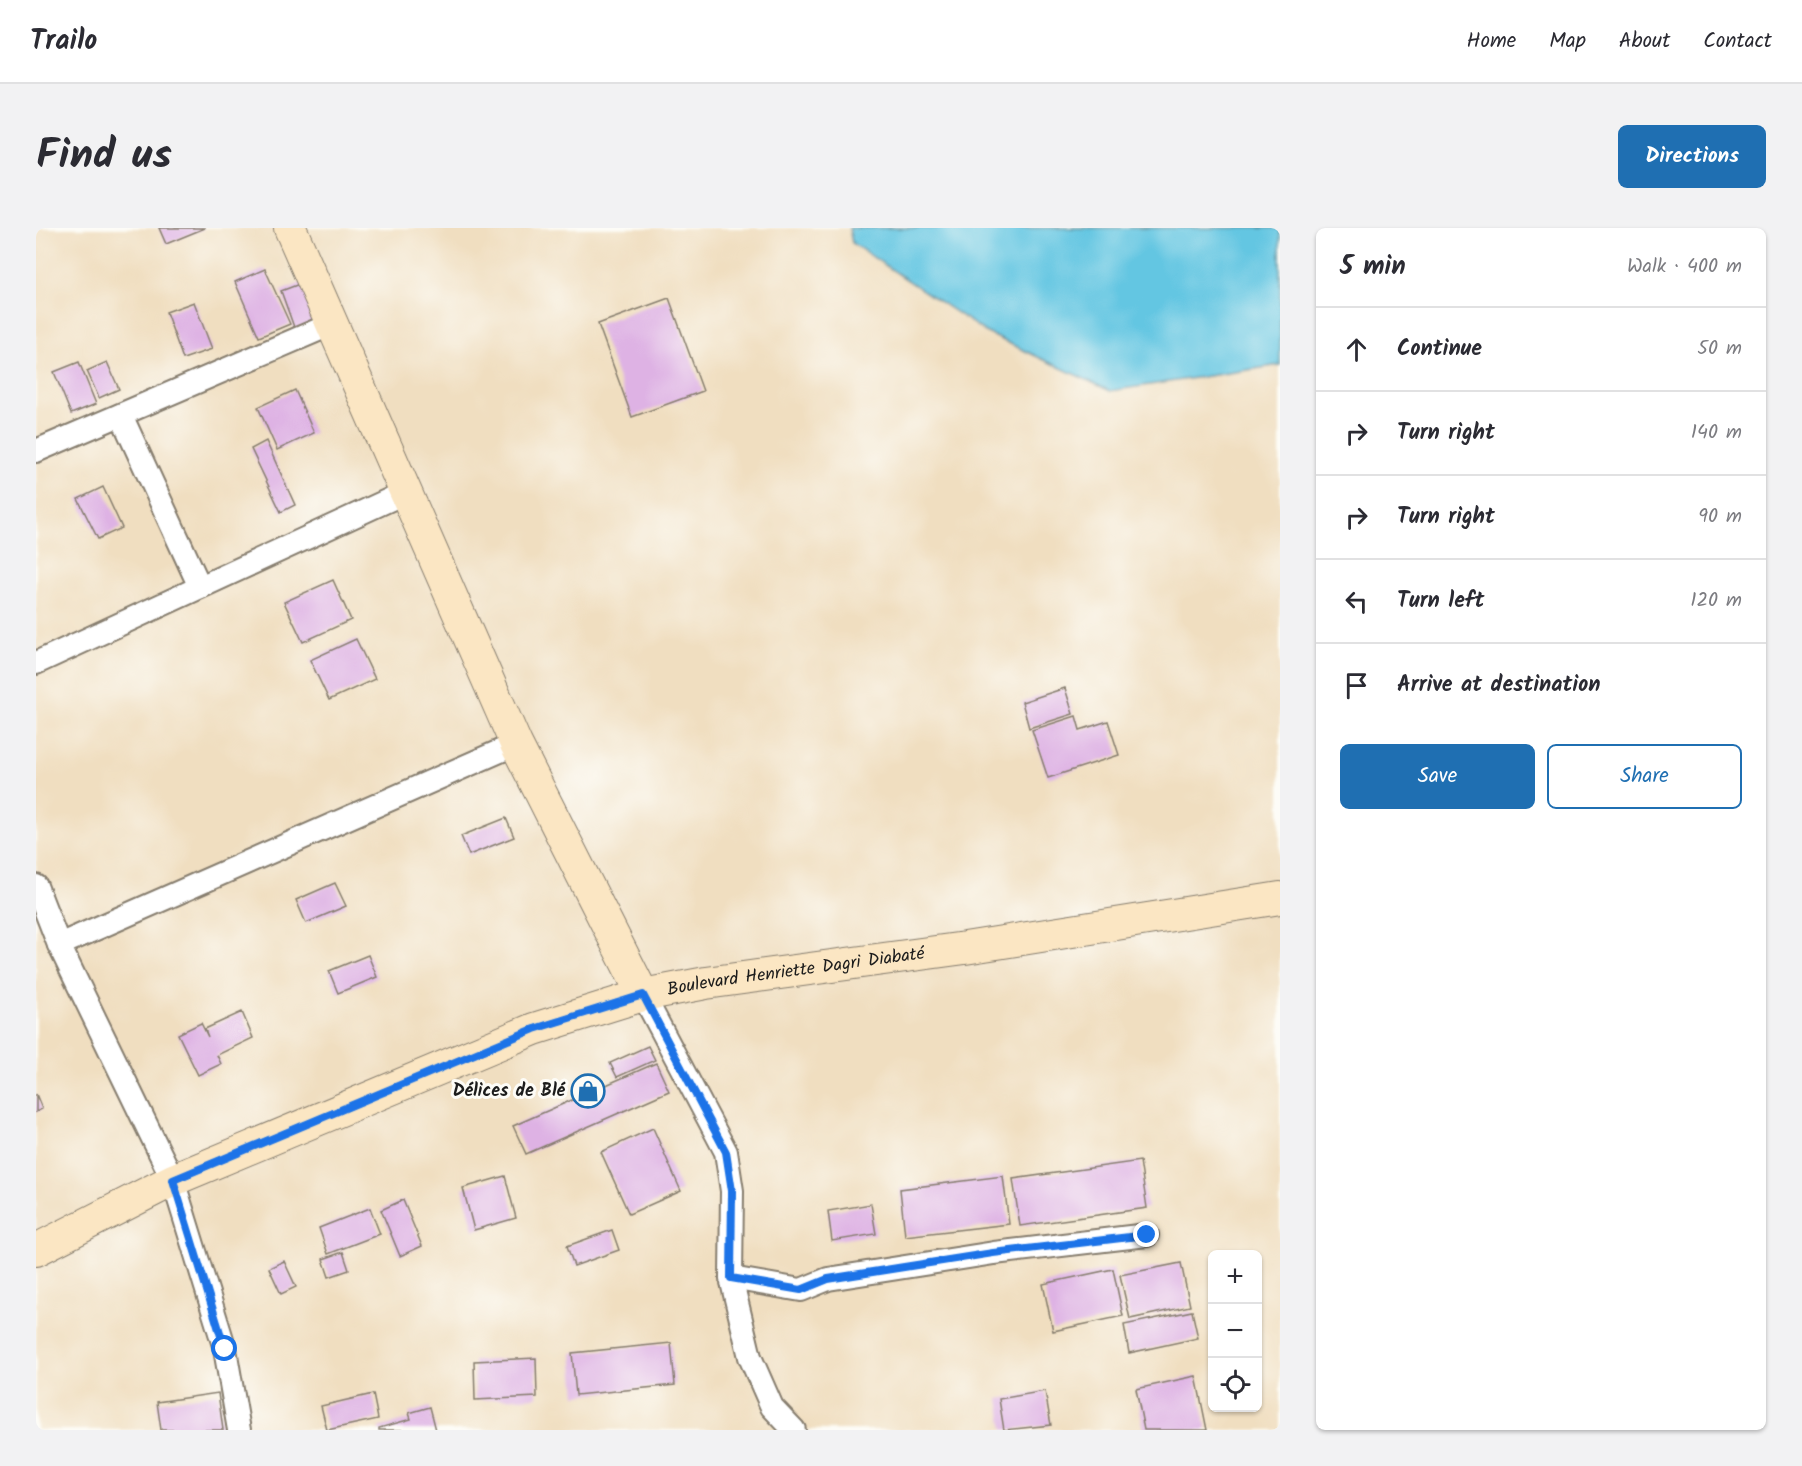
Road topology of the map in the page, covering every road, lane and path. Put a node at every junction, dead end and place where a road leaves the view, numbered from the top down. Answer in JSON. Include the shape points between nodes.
{"nodes":[{"id":1,"x":290,"y":228,"type":"edge"},
{"id":2,"x":332,"y":324,"type":"junction"},
{"id":3,"x":121,"y":415,"type":"junction"},
{"id":4,"x":36,"y":451,"type":"edge"},
{"id":5,"x":406,"y":492,"type":"junction"},
{"id":6,"x":200,"y":587,"type":"junction"},
{"id":7,"x":36,"y":663,"type":"edge"},
{"id":8,"x":516,"y":744,"type":"junction"},
{"id":9,"x":36,"y":886,"type":"edge"},
{"id":10,"x":1280,"y":898,"type":"edge"},
{"id":11,"x":59,"y":945,"type":"junction"},
{"id":12,"x":643,"y":995,"type":"junction"},
{"id":13,"x":173,"y":1180,"type":"junction"},
{"id":14,"x":1147,"y":1235,"type":"dead end"},
{"id":15,"x":36,"y":1250,"type":"edge"},
{"id":16,"x":731,"y":1278,"type":"junction"},
{"id":17,"x":239,"y":1430,"type":"edge"},
{"id":18,"x":794,"y":1430,"type":"edge"}],
"edges":[{"from":1,"to":2,"type":"main road"},
{"from":2,"to":3,"type":"street"},
{"from":2,"to":5,"type":"main road"},
{"from":3,"to":4,"type":"street"},
{"from":3,"to":6,"type":"street"},
{"from":5,"to":6,"type":"street"},
{"from":5,"to":8,"type":"main road"},
{"from":6,"to":7,"type":"street"},
{"from":8,"to":11,"type":"street"},
{"from":8,"to":12,"type":"main road"},
{"from":9,"to":11,"type":"street"},
{"from":10,"to":12,"type":"main road","name":"Boulevard Henriette Dagri Diabaté"},
{"from":11,"to":13,"type":"street"},
{"from":12,"to":13,"type":"main road","name":"Boulevard Henriette Dagri Diabaté","via":[[534,1029]]},
{"from":12,"to":16,"type":"street","via":[[726,1152],[732,1191]]},
{"from":13,"to":15,"type":"main road","name":"Boulevard Henriette Dagri Diabaté"},
{"from":13,"to":17,"type":"street","via":[[225,1349]]},
{"from":14,"to":16,"type":"street","via":[[982,1254],[828,1279],[801,1290]]},
{"from":16,"to":18,"type":"street","via":[[750,1357],[772,1407]]}]}
